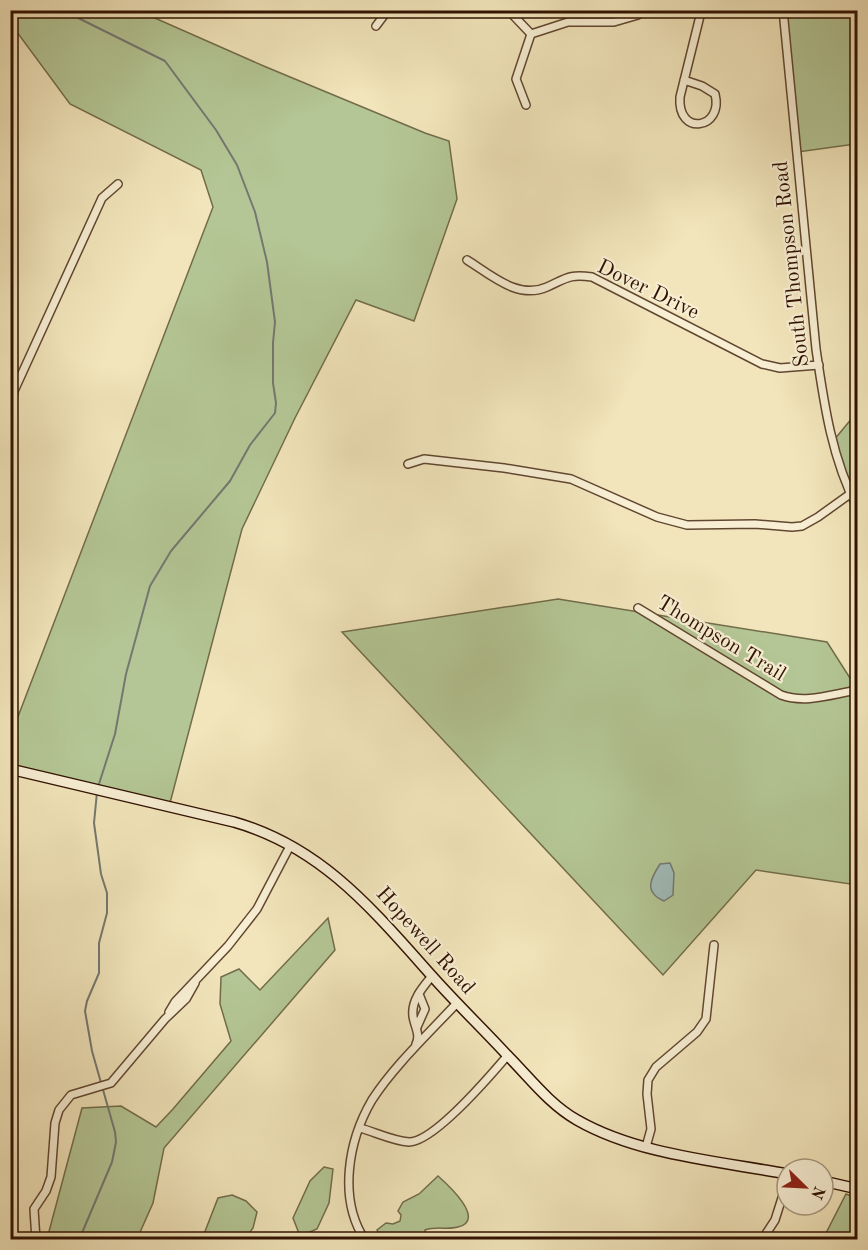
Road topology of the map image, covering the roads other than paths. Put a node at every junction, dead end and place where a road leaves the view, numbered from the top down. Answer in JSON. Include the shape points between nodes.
{"nodes":[{"id":1,"x":388,"y":10,"type":"edge"},
{"id":2,"x":506,"y":10,"type":"edge"},
{"id":3,"x":644,"y":10,"type":"edge"},
{"id":4,"x":700,"y":11,"type":"edge"},
{"id":5,"x":783,"y":11,"type":"edge"},
{"id":6,"x":376,"y":26,"type":"dead end"},
{"id":7,"x":531,"y":34,"type":"junction"},
{"id":8,"x":684,"y":80,"type":"junction"},
{"id":9,"x":526,"y":105,"type":"dead end"},
{"id":10,"x":118,"y":184,"type":"dead end"},
{"id":11,"x":467,"y":260,"type":"dead end"},
{"id":12,"x":819,"y":365,"type":"junction"},
{"id":13,"x":10,"y":414,"type":"edge"},
{"id":14,"x":408,"y":464,"type":"dead end"},
{"id":15,"x":850,"y":494,"type":"junction"},
{"id":16,"x":858,"y":509,"type":"edge"},
{"id":17,"x":638,"y":608,"type":"dead end"},
{"id":18,"x":858,"y":690,"type":"edge"},
{"id":19,"x":10,"y":769,"type":"edge"},
{"id":20,"x":290,"y":846,"type":"junction"},
{"id":21,"x":714,"y":945,"type":"dead end"},
{"id":22,"x":432,"y":976,"type":"junction"},
{"id":23,"x":419,"y":994,"type":"junction"},
{"id":24,"x":457,"y":1003,"type":"junction"},
{"id":25,"x":417,"y":1027,"type":"junction"},
{"id":26,"x":412,"y":1052,"type":"junction"},
{"id":27,"x":508,"y":1055,"type":"junction"},
{"id":28,"x":360,"y":1128,"type":"junction"},
{"id":29,"x":646,"y":1147,"type":"junction"},
{"id":30,"x":775,"y":1172,"type":"edge"},
{"id":31,"x":835,"y":1183,"type":"edge"},
{"id":32,"x":858,"y":1188,"type":"edge"},
{"id":33,"x":776,"y":1217,"type":"edge"},
{"id":34,"x":36,"y":1239,"type":"edge"},
{"id":35,"x":365,"y":1239,"type":"edge"},
{"id":36,"x":762,"y":1239,"type":"edge"}],
"edges":[{"from":1,"to":6,"type":"street"},
{"from":2,"to":7,"type":"street"},
{"from":3,"to":7,"type":"street","via":[[614,22],[568,22]]},
{"from":4,"to":5,"type":"street"},
{"from":4,"to":8,"type":"street"},
{"from":5,"to":12,"type":"street","name":"South Thompson Road"},
{"from":7,"to":9,"type":"street","via":[[516,79]]},
{"from":8,"to":8,"type":"street","via":[[681,115],[694,124],[708,121],[716,108],[715,94]]},
{"from":10,"to":13,"type":"street","via":[[102,198],[14,391]]},
{"from":11,"to":12,"type":"street","name":"Dover Drive","via":[[514,288],[530,291],[574,275],[592,278],[762,364],[780,368]]},
{"from":12,"to":15,"type":"street","name":"South Thompson Road","via":[[834,445]]},
{"from":14,"to":15,"type":"street","via":[[424,459],[561,477],[667,521],[687,525],[802,526]]},
{"from":15,"to":16,"type":"street","name":"South Thompson Road"},
{"from":17,"to":18,"type":"street","name":"Thompson Trail","via":[[781,695],[805,700]]},
{"from":19,"to":20,"type":"street","name":"Hopewell Road","via":[[234,822]]},
{"from":20,"to":22,"type":"street","name":"Hopewell Road","via":[[350,887]]},
{"from":20,"to":34,"type":"street","via":[[257,909],[195,982],[186,999],[111,1083],[71,1095],[59,1110],[51,1177],[34,1209]]},
{"from":21,"to":29,"type":"street","via":[[706,1019],[697,1032],[656,1067],[648,1080],[651,1129]]},
{"from":22,"to":23,"type":"street"},
{"from":22,"to":24,"type":"street","name":"Hopewell Road"},
{"from":23,"to":25,"type":"street","via":[[413,1016]]},
{"from":23,"to":25,"type":"street","via":[[425,1009]]},
{"from":24,"to":26,"type":"street"},
{"from":24,"to":27,"type":"street","name":"Hopewell Road"},
{"from":25,"to":26,"type":"street","via":[[418,1038]]},
{"from":26,"to":28,"type":"street","via":[[372,1101]]},
{"from":27,"to":28,"type":"street","via":[[466,1101],[420,1140],[407,1142]]},
{"from":27,"to":29,"type":"street","name":"Hopewell Road","via":[[575,1119]]},
{"from":28,"to":35,"type":"street","via":[[349,1166],[348,1195],[357,1227]]},
{"from":29,"to":30,"type":"street","name":"Hopewell Road"},
{"from":31,"to":32,"type":"street"},
{"from":33,"to":36,"type":"street"}]}
